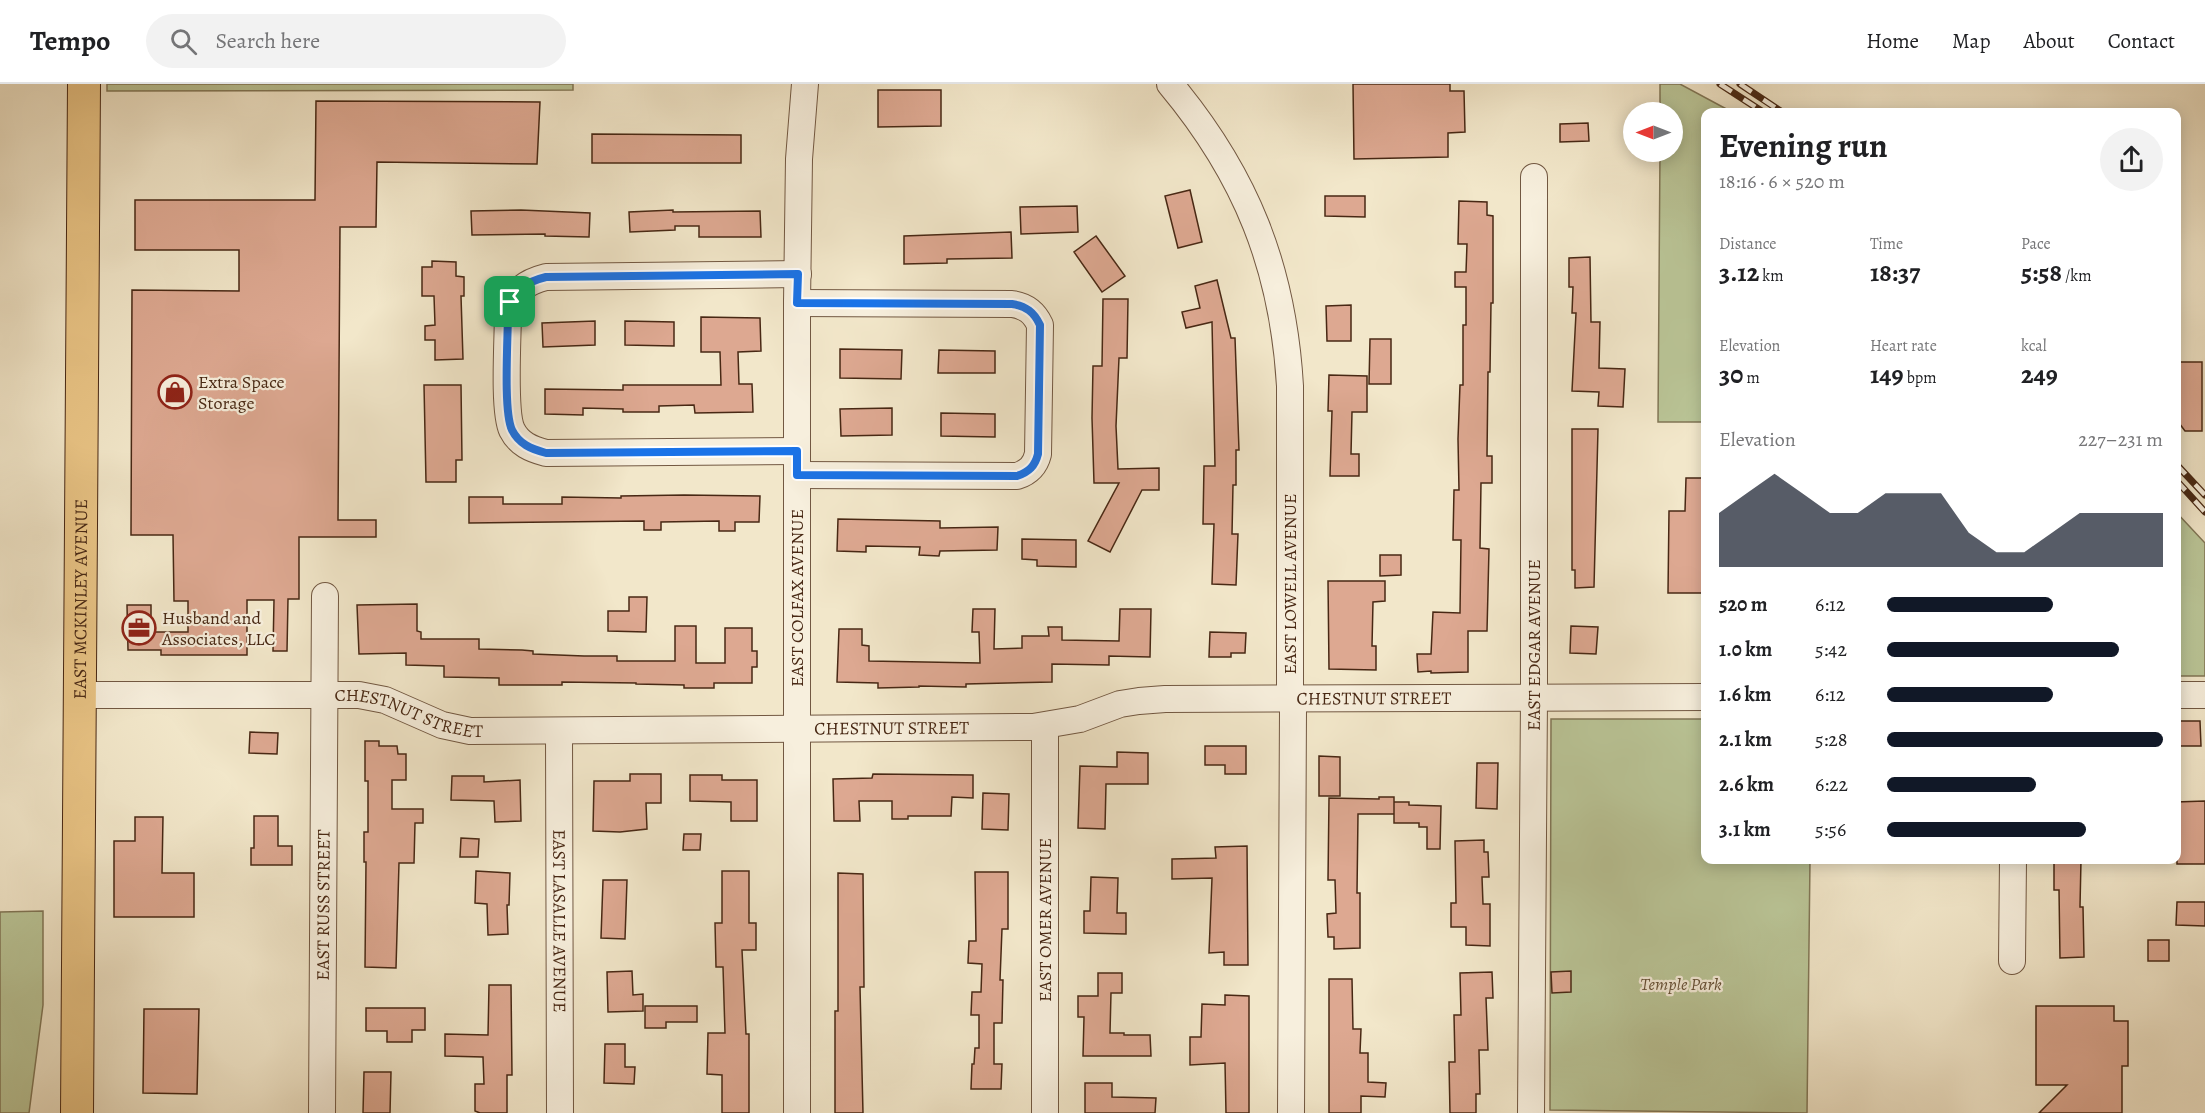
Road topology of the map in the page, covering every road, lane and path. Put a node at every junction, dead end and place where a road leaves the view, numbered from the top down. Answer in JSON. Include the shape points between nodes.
{"nodes":[{"id":1,"x":84,"y":84,"type":"edge"},
{"id":2,"x":806,"y":84,"type":"edge"},
{"id":3,"x":1170,"y":84,"type":"edge"},
{"id":4,"x":1534,"y":177,"type":"dead end"},
{"id":5,"x":798,"y":274,"type":"junction"},
{"id":6,"x":797,"y":303,"type":"junction"},
{"id":7,"x":797,"y":463,"type":"junction"},
{"id":8,"x":325,"y":596,"type":"dead end"},
{"id":9,"x":80,"y":694,"type":"junction"},
{"id":10,"x":324,"y":694,"type":"junction"},
{"id":11,"x":2181,"y":695,"type":"edge"},
{"id":12,"x":2205,"y":695,"type":"edge"},
{"id":13,"x":1534,"y":697,"type":"junction"},
{"id":14,"x":1701,"y":697,"type":"edge"},
{"id":15,"x":1291,"y":699,"type":"junction"},
{"id":16,"x":1045,"y":726,"type":"junction"},
{"id":17,"x":796,"y":729,"type":"junction"},
{"id":18,"x":558,"y":731,"type":"junction"},
{"id":19,"x":2013,"y":864,"type":"edge"},
{"id":20,"x":2012,"y":961,"type":"dead end"},
{"id":21,"x":77,"y":1113,"type":"edge"},
{"id":22,"x":322,"y":1113,"type":"edge"},
{"id":23,"x":560,"y":1113,"type":"edge"},
{"id":24,"x":797,"y":1113,"type":"edge"},
{"id":25,"x":1045,"y":1113,"type":"edge"},
{"id":26,"x":1291,"y":1113,"type":"edge"},
{"id":27,"x":1531,"y":1113,"type":"edge"}],
"edges":[{"from":1,"to":9,"type":"main road","name":"EAST MCKINLEY AVENUE"},
{"from":2,"to":5,"type":"street","name":"EAST COLFAX AVENUE","via":[[799,159]]},
{"from":3,"to":15,"type":"street","name":"EAST LOWELL AVENUE","via":[[1232,171],[1255,219],[1280,302],[1290,386]]},
{"from":4,"to":13,"type":"street","name":"EAST EDGAR AVENUE"},
{"from":5,"to":6,"type":"street","name":"EAST COLFAX AVENUE"},
{"from":5,"to":7,"type":"street","via":[[546,277],[519,290],[508,312],[509,422],[519,440],[531,449],[546,453]]},
{"from":6,"to":7,"type":"street","name":"EAST COLFAX AVENUE"},
{"from":6,"to":7,"type":"street","via":[[1033,305],[1040,325],[1038,454],[1034,474]]},
{"from":7,"to":17,"type":"street","name":"EAST COLFAX AVENUE"},
{"from":8,"to":10,"type":"street","name":"EAST RUSS STREET"},
{"from":9,"to":10,"type":"street","name":"CHESTNUT STREET"},
{"from":9,"to":21,"type":"main road","name":"EAST MCKINLEY AVENUE"},
{"from":10,"to":18,"type":"street","name":"CHESTNUT STREET","via":[[359,694],[385,700],[433,722],[470,731]]},
{"from":10,"to":22,"type":"street","name":"EAST RUSS STREET"},
{"from":11,"to":12,"type":"street"},
{"from":13,"to":14,"type":"street","name":"CHESTNUT STREET"},
{"from":13,"to":15,"type":"street","name":"CHESTNUT STREET"},
{"from":13,"to":27,"type":"street","name":"EAST EDGAR AVENUE"},
{"from":15,"to":16,"type":"street","name":"CHESTNUT STREET","via":[[1139,700]]},
{"from":15,"to":26,"type":"street","name":"EAST LOWELL AVENUE"},
{"from":16,"to":17,"type":"street","name":"CHESTNUT STREET"},
{"from":16,"to":25,"type":"street","name":"EAST OMER AVENUE"},
{"from":17,"to":18,"type":"street","name":"CHESTNUT STREET"},
{"from":17,"to":24,"type":"street","name":"EAST COLFAX AVENUE"},
{"from":18,"to":23,"type":"street","name":"EAST LASALLE AVENUE"},
{"from":19,"to":20,"type":"street"}]}
